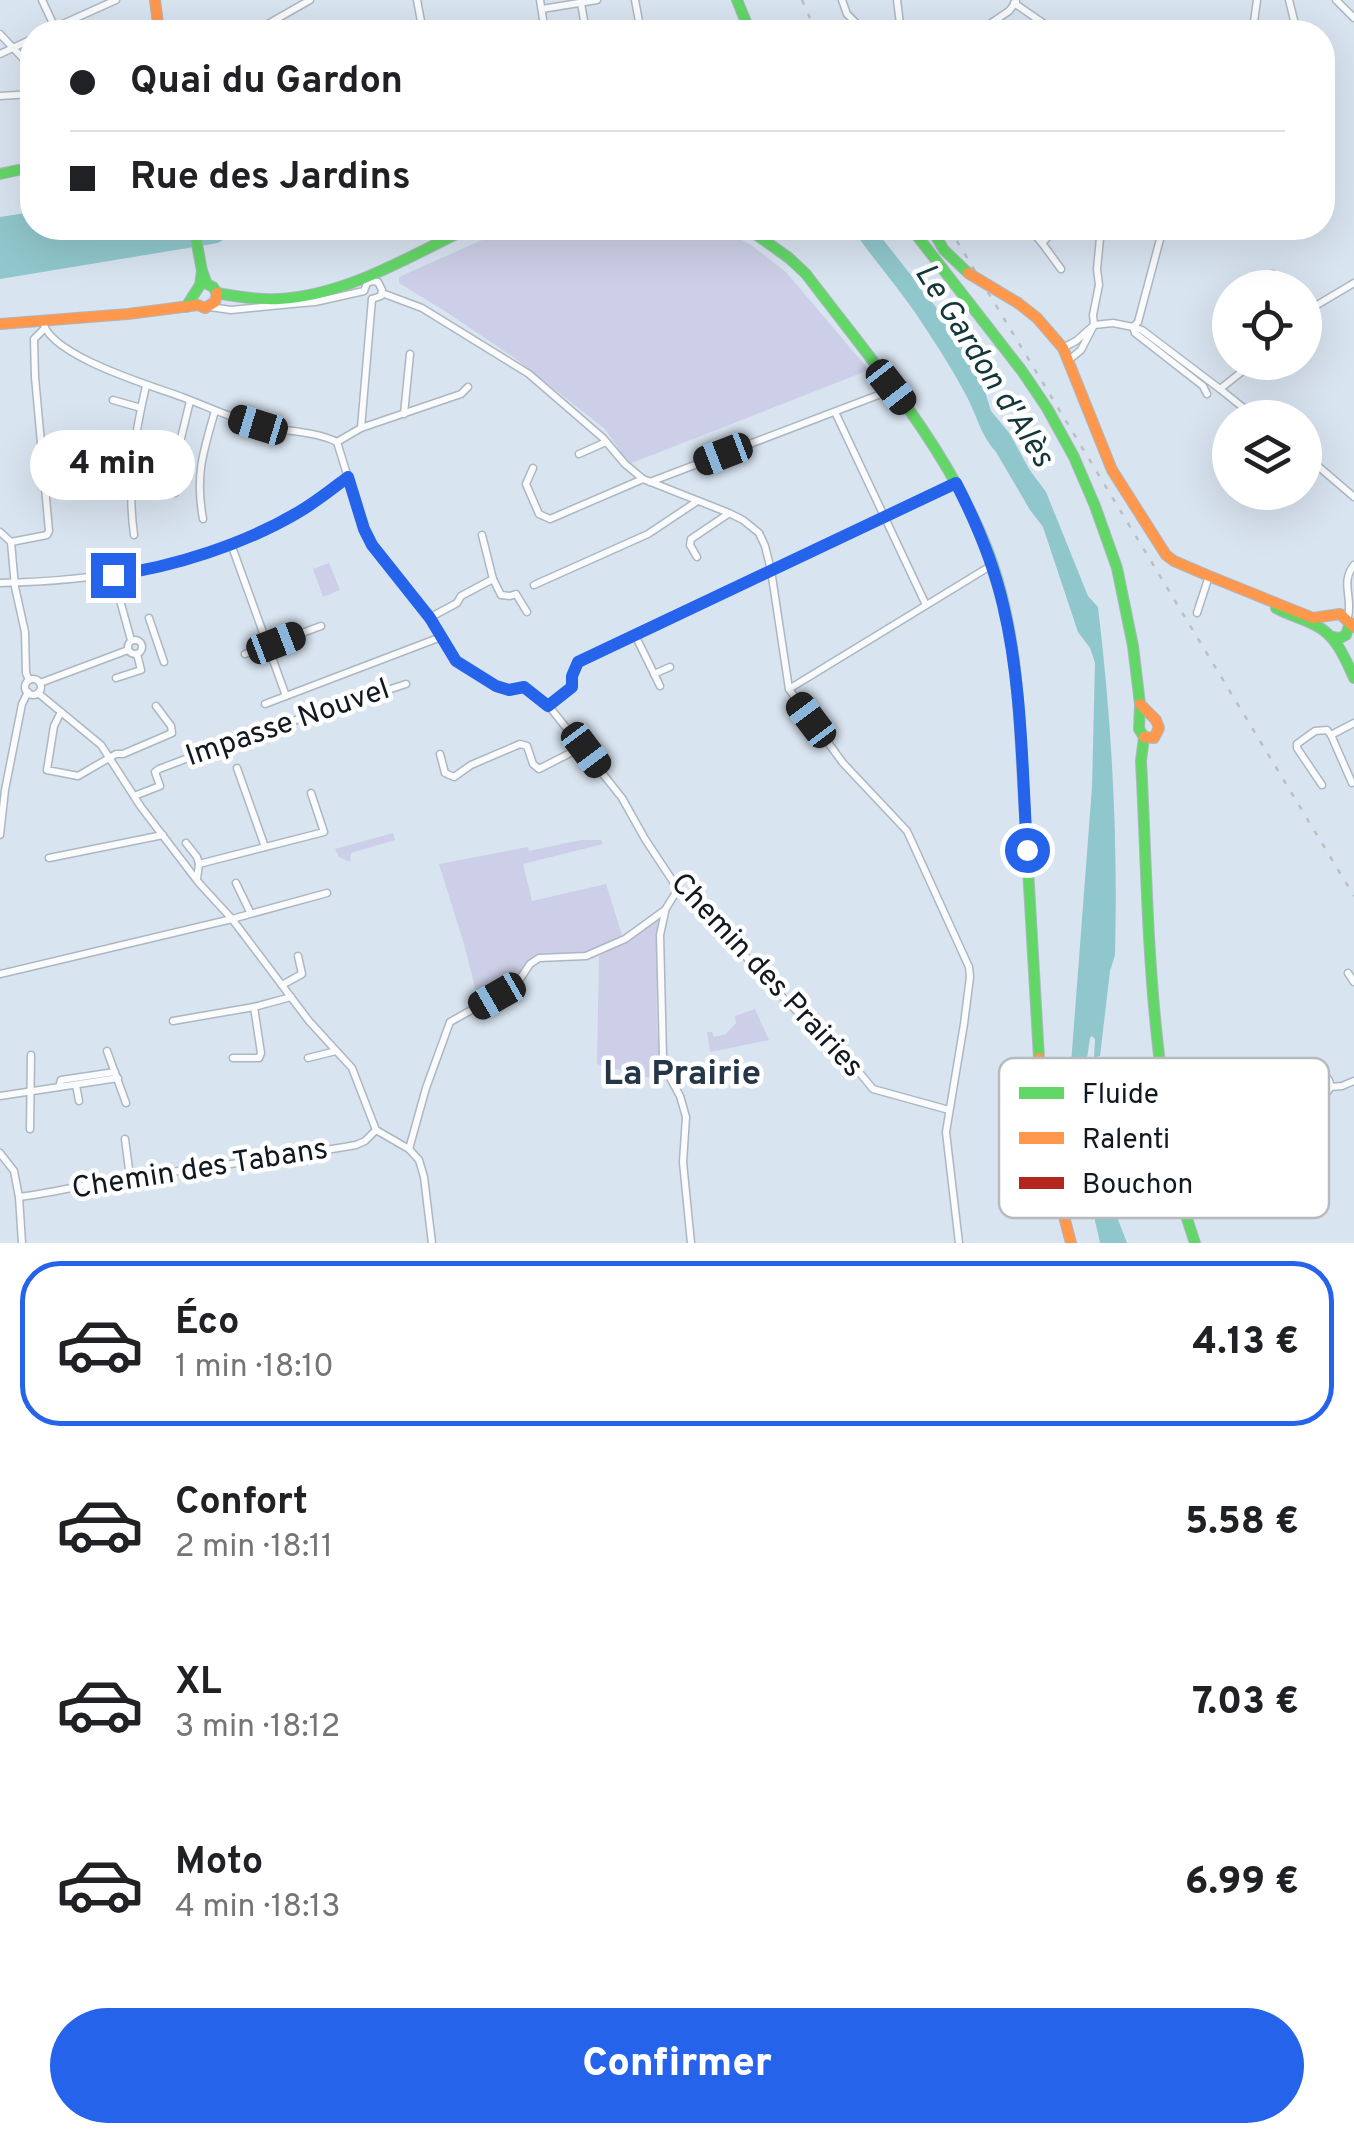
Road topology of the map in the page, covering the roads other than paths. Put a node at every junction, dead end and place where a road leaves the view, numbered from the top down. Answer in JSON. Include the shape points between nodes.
{"nodes":[{"id":1,"x":116,"y":0,"type":"edge"},
{"id":2,"x":310,"y":0,"type":"edge"},
{"id":3,"x":597,"y":0,"type":"edge"},
{"id":4,"x":1336,"y":0,"type":"edge"},
{"id":5,"x":581,"y":2,"type":"junction"},
{"id":6,"x":1016,"y":2,"type":"edge"},
{"id":7,"x":299,"y":3,"type":"edge"},
{"id":8,"x":541,"y":4,"type":"edge"},
{"id":9,"x":1354,"y":18,"type":"edge"},
{"id":10,"x":76,"y":20,"type":"edge"},
{"id":11,"x":273,"y":20,"type":"edge"},
{"id":12,"x":584,"y":20,"type":"edge"},
{"id":13,"x":995,"y":20,"type":"edge"},
{"id":14,"x":1040,"y":20,"type":"edge"},
{"id":15,"x":0,"y":34,"type":"edge"},
{"id":16,"x":20,"y":45,"type":"edge"},
{"id":17,"x":14,"y":48,"type":"junction"},
{"id":18,"x":0,"y":54,"type":"edge"},
{"id":19,"x":20,"y":55,"type":"edge"},
{"id":20,"x":196,"y":240,"type":"edge"},
{"id":21,"x":442,"y":240,"type":"edge"},
{"id":22,"x":764,"y":240,"type":"edge"},
{"id":23,"x":923,"y":240,"type":"edge"},
{"id":24,"x":938,"y":240,"type":"edge"},
{"id":25,"x":1039,"y":240,"type":"edge"},
{"id":26,"x":1045,"y":240,"type":"edge"},
{"id":27,"x":1100,"y":240,"type":"edge"},
{"id":28,"x":1160,"y":240,"type":"edge"},
{"id":29,"x":1042,"y":243,"type":"junction"},
{"id":30,"x":1061,"y":269,"type":"dead end"},
{"id":31,"x":1354,"y":283,"type":"edge"},
{"id":32,"x":203,"y":284,"type":"junction"},
{"id":33,"x":364,"y":291,"type":"junction"},
{"id":34,"x":382,"y":293,"type":"junction"},
{"id":35,"x":372,"y":299,"type":"junction"},
{"id":36,"x":207,"y":302,"type":"junction"},
{"id":37,"x":1322,"y":302,"type":"edge"},
{"id":38,"x":0,"y":324,"type":"edge"},
{"id":39,"x":44,"y":325,"type":"junction"},
{"id":40,"x":1094,"y":325,"type":"junction"},
{"id":41,"x":1133,"y":326,"type":"junction"},
{"id":42,"x":1063,"y":348,"type":"junction"},
{"id":43,"x":410,"y":354,"type":"dead end"},
{"id":44,"x":1070,"y":360,"type":"junction"},
{"id":45,"x":1232,"y":380,"type":"edge"},
{"id":46,"x":146,"y":386,"type":"junction"},
{"id":47,"x":468,"y":387,"type":"dead end"},
{"id":48,"x":891,"y":387,"type":"junction"},
{"id":49,"x":1220,"y":390,"type":"junction"},
{"id":50,"x":1207,"y":394,"type":"dead end"},
{"id":51,"x":113,"y":400,"type":"dead end"},
{"id":52,"x":1233,"y":400,"type":"edge"},
{"id":53,"x":190,"y":401,"type":"junction"},
{"id":54,"x":141,"y":408,"type":"junction"},
{"id":55,"x":215,"y":411,"type":"junction"},
{"id":56,"x":835,"y":412,"type":"junction"},
{"id":57,"x":404,"y":414,"type":"junction"},
{"id":58,"x":361,"y":428,"type":"junction"},
{"id":59,"x":337,"y":442,"type":"junction"},
{"id":60,"x":606,"y":442,"type":"junction"},
{"id":61,"x":579,"y":454,"type":"dead end"},
{"id":62,"x":533,"y":468,"type":"dead end"},
{"id":63,"x":1322,"y":470,"type":"edge"},
{"id":64,"x":348,"y":477,"type":"junction"},
{"id":65,"x":646,"y":481,"type":"junction"},
{"id":66,"x":956,"y":483,"type":"junction"},
{"id":67,"x":175,"y":493,"type":"dead end"},
{"id":68,"x":1354,"y":497,"type":"edge"},
{"id":69,"x":696,"y":502,"type":"junction"},
{"id":70,"x":729,"y":513,"type":"junction"},
{"id":71,"x":885,"y":517,"type":"junction"},
{"id":72,"x":202,"y":520,"type":"dead end"},
{"id":73,"x":0,"y":532,"type":"edge"},
{"id":74,"x":134,"y":534,"type":"dead end"},
{"id":75,"x":482,"y":534,"type":"dead end"},
{"id":76,"x":10,"y":542,"type":"junction"},
{"id":77,"x":231,"y":544,"type":"junction"},
{"id":78,"x":697,"y":557,"type":"dead end"},
{"id":79,"x":992,"y":565,"type":"junction"},
{"id":80,"x":1354,"y":565,"type":"edge"},
{"id":81,"x":770,"y":570,"type":"junction"},
{"id":82,"x":113,"y":575,"type":"junction"},
{"id":83,"x":1209,"y":576,"type":"junction"},
{"id":84,"x":493,"y":579,"type":"junction"},
{"id":85,"x":0,"y":582,"type":"edge"},
{"id":86,"x":16,"y":582,"type":"junction"},
{"id":87,"x":534,"y":585,"type":"dead end"},
{"id":88,"x":926,"y":604,"type":"junction"},
{"id":89,"x":527,"y":612,"type":"dead end"},
{"id":90,"x":1196,"y":613,"type":"dead end"},
{"id":91,"x":150,"y":618,"type":"dead end"},
{"id":92,"x":430,"y":618,"type":"junction"},
{"id":93,"x":321,"y":626,"type":"dead end"},
{"id":94,"x":1342,"y":627,"type":"edge"},
{"id":95,"x":635,"y":635,"type":"junction"},
{"id":96,"x":441,"y":637,"type":"junction"},
{"id":97,"x":132,"y":640,"type":"junction"},
{"id":98,"x":156,"y":640,"type":"junction"},
{"id":99,"x":142,"y":645,"type":"junction"},
{"id":100,"x":268,"y":646,"type":"junction"},
{"id":101,"x":128,"y":650,"type":"junction"},
{"id":102,"x":137,"y":654,"type":"junction"},
{"id":103,"x":245,"y":654,"type":"dead end"},
{"id":104,"x":164,"y":662,"type":"dead end"},
{"id":105,"x":670,"y":667,"type":"dead end"},
{"id":106,"x":654,"y":674,"type":"junction"},
{"id":107,"x":116,"y":678,"type":"dead end"},
{"id":108,"x":1354,"y":678,"type":"edge"},
{"id":109,"x":40,"y":683,"type":"junction"},
{"id":110,"x":406,"y":684,"type":"dead end"},
{"id":111,"x":660,"y":686,"type":"dead end"},
{"id":112,"x":27,"y":687,"type":"junction"},
{"id":113,"x":789,"y":689,"type":"junction"},
{"id":114,"x":38,"y":693,"type":"junction"},
{"id":115,"x":286,"y":696,"type":"junction"},
{"id":116,"x":265,"y":704,"type":"dead end"},
{"id":117,"x":156,"y":706,"type":"dead end"},
{"id":118,"x":548,"y":706,"type":"junction"},
{"id":119,"x":61,"y":712,"type":"junction"},
{"id":120,"x":1145,"y":719,"type":"junction"},
{"id":121,"x":1354,"y":722,"type":"edge"},
{"id":122,"x":1331,"y":735,"type":"junction"},
{"id":123,"x":1144,"y":737,"type":"junction"},
{"id":124,"x":582,"y":747,"type":"junction"},
{"id":125,"x":440,"y":754,"type":"dead end"},
{"id":126,"x":109,"y":758,"type":"junction"},
{"id":127,"x":237,"y":768,"type":"dead end"},
{"id":128,"x":1352,"y":783,"type":"edge"},
{"id":129,"x":1322,"y":786,"type":"dead end"},
{"id":130,"x":312,"y":794,"type":"dead end"},
{"id":131,"x":134,"y":796,"type":"junction"},
{"id":132,"x":0,"y":834,"type":"edge"},
{"id":133,"x":163,"y":835,"type":"junction"},
{"id":134,"x":186,"y":842,"type":"dead end"},
{"id":135,"x":265,"y":847,"type":"junction"},
{"id":136,"x":49,"y":858,"type":"dead end"},
{"id":137,"x":199,"y":864,"type":"junction"},
{"id":138,"x":197,"y":880,"type":"junction"},
{"id":139,"x":236,"y":883,"type":"dead end"},
{"id":140,"x":678,"y":889,"type":"junction"},
{"id":141,"x":326,"y":893,"type":"dead end"},
{"id":142,"x":665,"y":910,"type":"junction"},
{"id":143,"x":250,"y":912,"type":"junction"},
{"id":144,"x":232,"y":918,"type":"junction"},
{"id":145,"x":298,"y":956,"type":"dead end"},
{"id":146,"x":1348,"y":972,"type":"dead end"},
{"id":147,"x":0,"y":974,"type":"edge"},
{"id":148,"x":1354,"y":982,"type":"edge"},
{"id":149,"x":282,"y":986,"type":"junction"},
{"id":150,"x":291,"y":997,"type":"junction"},
{"id":151,"x":254,"y":1007,"type":"junction"},
{"id":152,"x":173,"y":1021,"type":"dead end"},
{"id":153,"x":107,"y":1051,"type":"dead end"},
{"id":154,"x":337,"y":1051,"type":"junction"},
{"id":155,"x":31,"y":1055,"type":"dead end"},
{"id":156,"x":233,"y":1058,"type":"dead end"},
{"id":157,"x":308,"y":1058,"type":"dead end"},
{"id":158,"x":1041,"y":1058,"type":"edge"},
{"id":159,"x":1159,"y":1058,"type":"edge"},
{"id":160,"x":116,"y":1075,"type":"junction"},
{"id":161,"x":1354,"y":1081,"type":"edge"},
{"id":162,"x":76,"y":1085,"type":"junction"},
{"id":163,"x":1330,"y":1086,"type":"edge"},
{"id":164,"x":59,"y":1087,"type":"junction"},
{"id":165,"x":30,"y":1091,"type":"junction"},
{"id":166,"x":0,"y":1096,"type":"edge"},
{"id":167,"x":79,"y":1101,"type":"dead end"},
{"id":168,"x":126,"y":1103,"type":"dead end"},
{"id":169,"x":949,"y":1110,"type":"junction"},
{"id":170,"x":30,"y":1130,"type":"dead end"},
{"id":171,"x":376,"y":1130,"type":"junction"},
{"id":172,"x":126,"y":1139,"type":"dead end"},
{"id":173,"x":409,"y":1148,"type":"junction"},
{"id":174,"x":0,"y":1152,"type":"edge"},
{"id":175,"x":130,"y":1177,"type":"junction"},
{"id":176,"x":19,"y":1197,"type":"junction"},
{"id":177,"x":1064,"y":1218,"type":"edge"},
{"id":178,"x":1188,"y":1218,"type":"edge"},
{"id":179,"x":1190,"y":1218,"type":"edge"},
{"id":180,"x":22,"y":1243,"type":"edge"},
{"id":181,"x":432,"y":1243,"type":"edge"},
{"id":182,"x":691,"y":1243,"type":"edge"},
{"id":183,"x":959,"y":1243,"type":"edge"},
{"id":184,"x":1071,"y":1243,"type":"edge"},
{"id":185,"x":1197,"y":1243,"type":"edge"}],
"edges":[{"from":1,"to":10,"type":"street"},
{"from":2,"to":7,"type":"street"},
{"from":3,"to":5,"type":"street"},
{"from":4,"to":9,"type":"street"},
{"from":5,"to":8,"type":"street"},
{"from":5,"to":12,"type":"street"},
{"from":6,"to":13,"type":"street"},
{"from":6,"to":14,"type":"street"},
{"from":7,"to":11,"type":"street"},
{"from":15,"to":17,"type":"street"},
{"from":16,"to":17,"type":"street"},
{"from":17,"to":18,"type":"street"},
{"from":17,"to":19,"type":"street"},
{"from":20,"to":32,"type":"main road"},
{"from":21,"to":36,"type":"main road","via":[[340,287]]},
{"from":22,"to":48,"type":"main road","via":[[806,274]]},
{"from":23,"to":120,"type":"main road","via":[[1022,370],[1080,469],[1119,578]]},
{"from":24,"to":42,"type":"main road","bridge":true,"via":[[968,272],[1037,318]]},
{"from":25,"to":29,"type":"street"},
{"from":26,"to":29,"type":"street"},
{"from":27,"to":40,"type":"street"},
{"from":28,"to":41,"type":"street"},
{"from":29,"to":30,"type":"street"},
{"from":31,"to":37,"type":"street"},
{"from":32,"to":36,"type":"main road","via":[[213,286]]},
{"from":32,"to":36,"type":"main road","via":[[194,290]]},
{"from":33,"to":34,"type":"street","via":[[376,281]]},
{"from":33,"to":35,"type":"street"},
{"from":33,"to":36,"type":"street","via":[[231,310]]},
{"from":34,"to":35,"type":"street"},
{"from":34,"to":60,"type":"street","via":[[422,308],[529,374]]},
{"from":35,"to":58,"type":"street"},
{"from":36,"to":39,"type":"main road"},
{"from":38,"to":39,"type":"main road"},
{"from":39,"to":46,"type":"street","via":[[78,355]]},
{"from":39,"to":76,"type":"street","via":[[34,338],[35,378],[50,531]]},
{"from":40,"to":41,"type":"street"},
{"from":40,"to":42,"type":"street"},
{"from":40,"to":44,"type":"street"},
{"from":41,"to":49,"type":"street"},
{"from":41,"to":50,"type":"street"},
{"from":42,"to":44,"type":"main road"},
{"from":43,"to":57,"type":"street"},
{"from":44,"to":83,"type":"main road","via":[[1112,470],[1157,543],[1174,561]]},
{"from":45,"to":49,"type":"street"},
{"from":46,"to":53,"type":"street"},
{"from":46,"to":54,"type":"street"},
{"from":47,"to":57,"type":"street"},
{"from":48,"to":56,"type":"street"},
{"from":48,"to":66,"type":"main road"},
{"from":49,"to":52,"type":"street"},
{"from":51,"to":54,"type":"street"},
{"from":53,"to":55,"type":"street"},
{"from":53,"to":67,"type":"street"},
{"from":54,"to":74,"type":"street","via":[[129,499]]},
{"from":55,"to":59,"type":"street"},
{"from":55,"to":72,"type":"street","via":[[199,466]]},
{"from":56,"to":65,"type":"street"},
{"from":56,"to":71,"type":"street"},
{"from":57,"to":58,"type":"street"},
{"from":58,"to":59,"type":"street"},
{"from":59,"to":64,"type":"street","name":"Chemin des Prairies"},
{"from":60,"to":61,"type":"street"},
{"from":60,"to":65,"type":"street"},
{"from":62,"to":65,"type":"street","via":[[526,484],[539,514],[550,519]]},
{"from":63,"to":68,"type":"street"},
{"from":64,"to":77,"type":"street","via":[[299,512]]},
{"from":64,"to":92,"type":"street","name":"Chemin des Prairies","via":[[372,545]]},
{"from":65,"to":69,"type":"street"},
{"from":66,"to":71,"type":"street"},
{"from":66,"to":79,"type":"main road"},
{"from":69,"to":70,"type":"street"},
{"from":69,"to":87,"type":"street","via":[[648,534]]},
{"from":70,"to":78,"type":"street","via":[[691,539]]},
{"from":70,"to":81,"type":"street","via":[[759,533]]},
{"from":71,"to":81,"type":"street"},
{"from":71,"to":88,"type":"street"},
{"from":73,"to":76,"type":"street"},
{"from":75,"to":84,"type":"street"},
{"from":76,"to":86,"type":"street"},
{"from":77,"to":82,"type":"street"},
{"from":77,"to":100,"type":"street"},
{"from":79,"to":88,"type":"street"},
{"from":79,"to":158,"type":"main road","via":[[1017,686]]},
{"from":80,"to":94,"type":"street","via":[[1346,580],[1350,602]]},
{"from":81,"to":95,"type":"street"},
{"from":81,"to":113,"type":"street"},
{"from":82,"to":86,"type":"street"},
{"from":82,"to":97,"type":"street"},
{"from":83,"to":90,"type":"street"},
{"from":83,"to":94,"type":"main road"},
{"from":84,"to":89,"type":"street","via":[[501,595],[516,594]]},
{"from":84,"to":92,"type":"street"},
{"from":85,"to":86,"type":"street"},
{"from":86,"to":112,"type":"street"},
{"from":88,"to":113,"type":"street"},
{"from":91,"to":98,"type":"street"},
{"from":92,"to":96,"type":"street","name":"Chemin des Prairies"},
{"from":93,"to":100,"type":"street"},
{"from":94,"to":108,"type":"main road","via":[[1342,652]]},
{"from":95,"to":106,"type":"street"},
{"from":95,"to":118,"type":"street","via":[[578,662],[572,687]]},
{"from":96,"to":115,"type":"street"},
{"from":96,"to":118,"type":"street","name":"Chemin des Prairies","via":[[456,661],[496,686],[524,687]]},
{"from":97,"to":99,"type":"street"},
{"from":97,"to":101,"type":"street"},
{"from":98,"to":99,"type":"street"},
{"from":98,"to":104,"type":"street"},
{"from":99,"to":102,"type":"street"},
{"from":100,"to":103,"type":"street"},
{"from":100,"to":115,"type":"street"},
{"from":101,"to":102,"type":"street"},
{"from":101,"to":109,"type":"street"},
{"from":102,"to":107,"type":"street","via":[[141,670]]},
{"from":105,"to":106,"type":"street"},
{"from":106,"to":111,"type":"street"},
{"from":109,"to":112,"type":"street","via":[[34,679]]},
{"from":109,"to":114,"type":"street"},
{"from":110,"to":131,"type":"street","name":"Impasse Nouvel","via":[[159,769],[160,786]]},
{"from":112,"to":114,"type":"street"},
{"from":112,"to":132,"type":"street"},
{"from":113,"to":169,"type":"street","via":[[843,763],[907,832],[969,967]]},
{"from":114,"to":119,"type":"street"},
{"from":115,"to":116,"type":"street"},
{"from":117,"to":126,"type":"street","via":[[172,733]]},
{"from":118,"to":124,"type":"street","name":"Chemin des Prairies"},
{"from":119,"to":126,"type":"street"},
{"from":119,"to":126,"type":"street","via":[[47,770],[78,776]]},
{"from":120,"to":123,"type":"main road","via":[[1138,729]]},
{"from":120,"to":123,"type":"main road","via":[[1159,722],[1159,733]]},
{"from":121,"to":122,"type":"street"},
{"from":122,"to":128,"type":"street"},
{"from":122,"to":129,"type":"street","via":[[1315,731],[1297,744]]},
{"from":123,"to":159,"type":"main road","via":[[1140,762]]},
{"from":124,"to":125,"type":"street","via":[[539,769],[520,744],[454,777],[445,774]]},
{"from":124,"to":140,"type":"street","name":"Chemin des Prairies"},
{"from":126,"to":131,"type":"street"},
{"from":127,"to":135,"type":"street"},
{"from":130,"to":135,"type":"street","via":[[324,832]]},
{"from":131,"to":133,"type":"street"},
{"from":133,"to":136,"type":"street"},
{"from":133,"to":138,"type":"street"},
{"from":134,"to":137,"type":"street"},
{"from":135,"to":137,"type":"street"},
{"from":137,"to":138,"type":"street"},
{"from":138,"to":144,"type":"street"},
{"from":139,"to":143,"type":"street"},
{"from":140,"to":142,"type":"street"},
{"from":140,"to":169,"type":"street","name":"Chemin des Prairies","via":[[807,1022],[826,1032],[873,1089]]},
{"from":141,"to":143,"type":"street"},
{"from":142,"to":173,"type":"street","via":[[598,953],[539,958],[516,985],[450,1022]]},
{"from":142,"to":182,"type":"street","via":[[663,1056],[686,1116]]},
{"from":143,"to":144,"type":"street"},
{"from":144,"to":147,"type":"street"},
{"from":144,"to":149,"type":"street"},
{"from":145,"to":149,"type":"street","via":[[302,974]]},
{"from":146,"to":148,"type":"street"},
{"from":149,"to":150,"type":"street"},
{"from":150,"to":151,"type":"street"},
{"from":150,"to":154,"type":"street"},
{"from":151,"to":152,"type":"street"},
{"from":151,"to":156,"type":"street","via":[[259,1058]]},
{"from":153,"to":160,"type":"street"},
{"from":154,"to":157,"type":"street"},
{"from":154,"to":171,"type":"street","via":[[352,1068]]},
{"from":155,"to":165,"type":"street"},
{"from":160,"to":162,"type":"street"},
{"from":160,"to":164,"type":"street","via":[[61,1080]]},
{"from":160,"to":168,"type":"street"},
{"from":161,"to":163,"type":"street"},
{"from":162,"to":164,"type":"street"},
{"from":162,"to":167,"type":"street"},
{"from":164,"to":165,"type":"street"},
{"from":165,"to":166,"type":"street"},
{"from":165,"to":170,"type":"street"},
{"from":169,"to":183,"type":"street"},
{"from":171,"to":173,"type":"street"},
{"from":171,"to":175,"type":"street","name":"Chemin des Tabans","via":[[356,1145]]},
{"from":172,"to":175,"type":"street"},
{"from":173,"to":181,"type":"street","via":[[422,1168]]},
{"from":174,"to":176,"type":"street","via":[[14,1171]]},
{"from":175,"to":176,"type":"street","name":"Chemin des Tabans"},
{"from":176,"to":180,"type":"street"},
{"from":177,"to":184,"type":"main road"},
{"from":178,"to":185,"type":"main road"},
{"from":179,"to":185,"type":"main road"}]}
